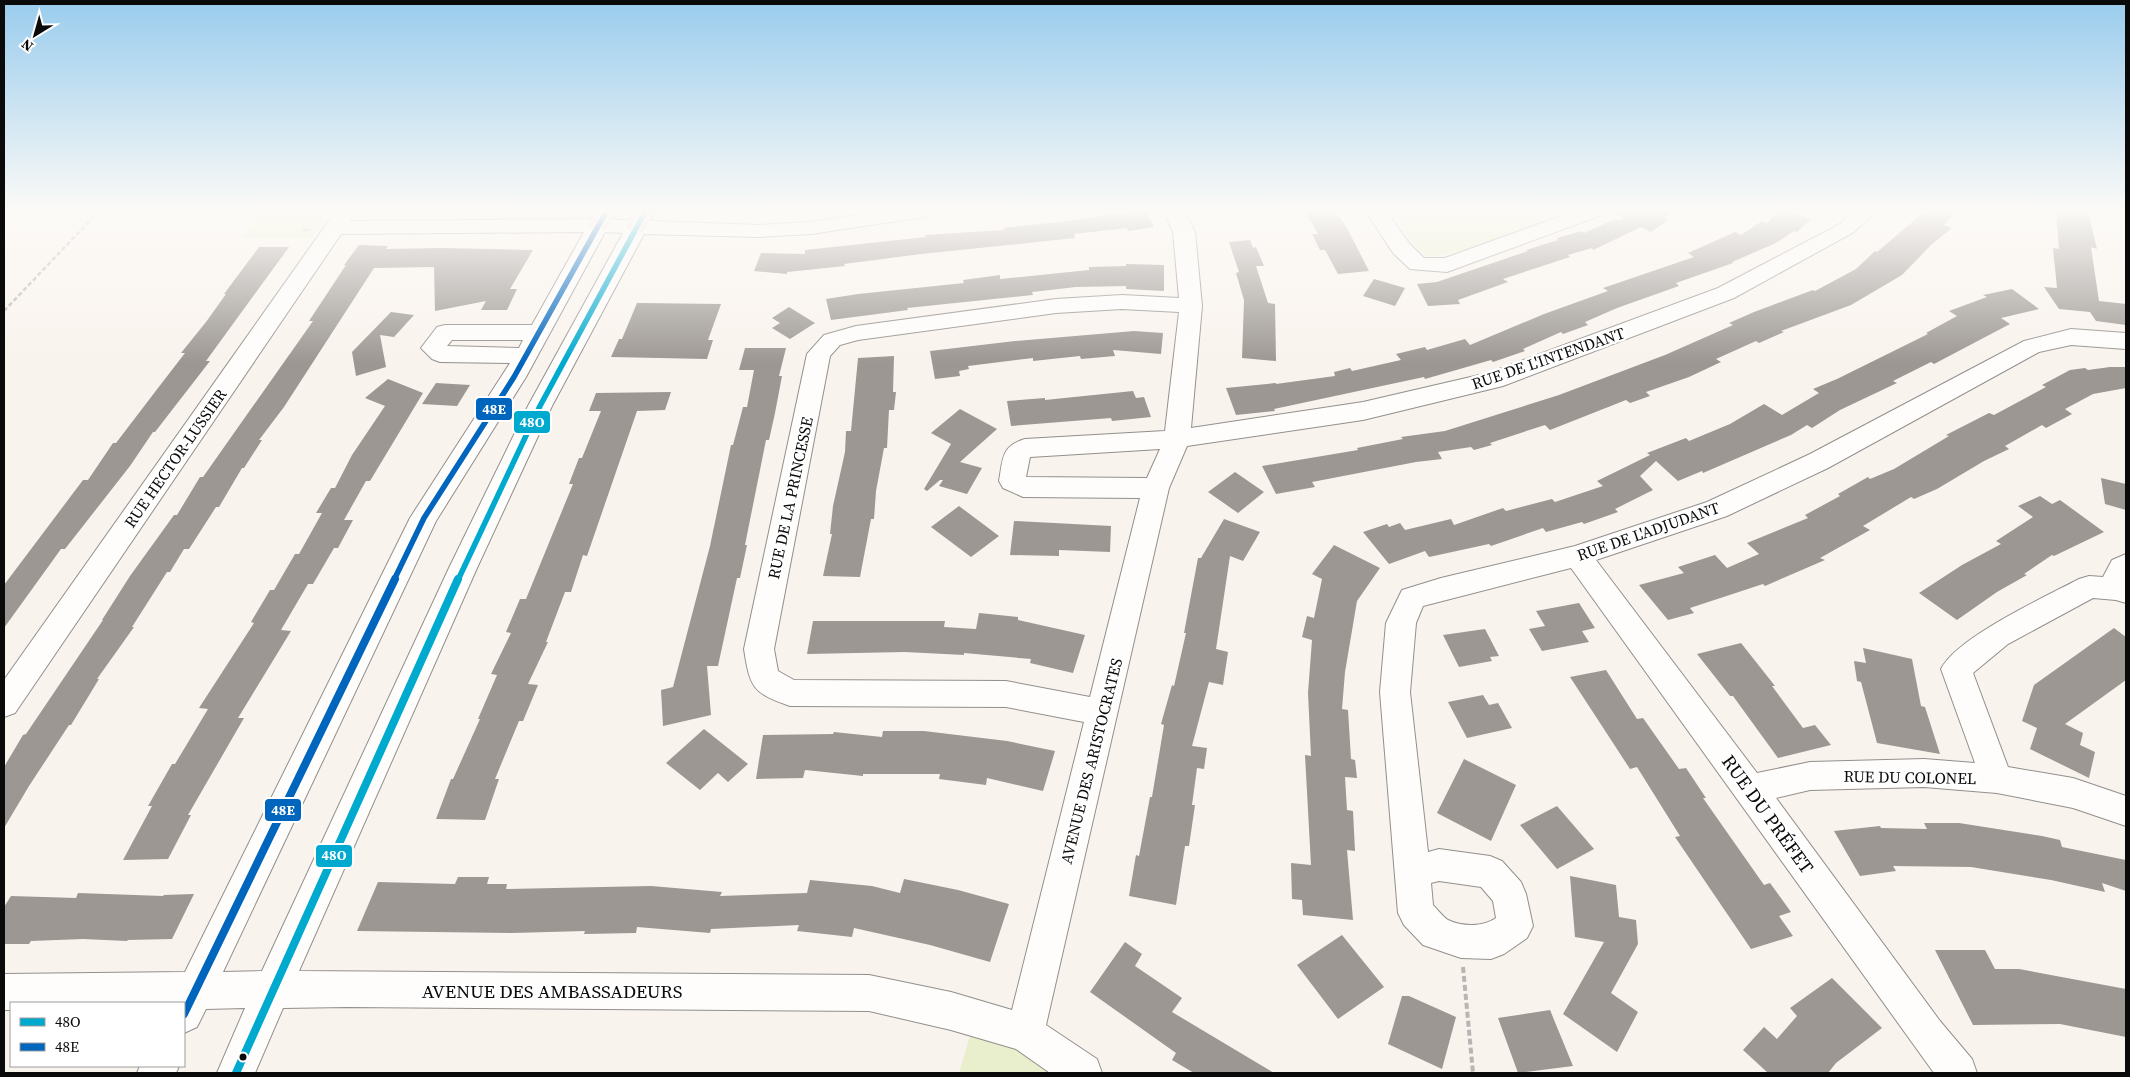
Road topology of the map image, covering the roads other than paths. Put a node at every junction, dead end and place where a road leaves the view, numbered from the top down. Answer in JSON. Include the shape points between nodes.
{"nodes":[{"id":1,"x":311,"y":262,"type":"edge"},
{"id":2,"x":580,"y":262,"type":"edge"},
{"id":3,"x":618,"y":262,"type":"edge"},
{"id":4,"x":1187,"y":262,"type":"edge"},
{"id":5,"x":1416,"y":262,"type":"edge"},
{"id":6,"x":1454,"y":262,"type":"edge"},
{"id":7,"x":1783,"y":262,"type":"edge"},
{"id":8,"x":1191,"y":306,"type":"junction"},
{"id":9,"x":2126,"y":341,"type":"edge"},
{"id":10,"x":1177,"y":439,"type":"junction"},
{"id":11,"x":1156,"y":488,"type":"junction"},
{"id":12,"x":1577,"y":556,"type":"junction"},
{"id":13,"x":2125,"y":582,"type":"edge"},
{"id":14,"x":4,"y":704,"type":"edge"},
{"id":15,"x":1103,"y":713,"type":"junction"},
{"id":16,"x":1997,"y":779,"type":"junction"},
{"id":17,"x":1750,"y":789,"type":"junction"},
{"id":18,"x":2126,"y":811,"type":"edge"},
{"id":19,"x":1413,"y":871,"type":"junction"},
{"id":20,"x":272,"y":990,"type":"junction"},
{"id":21,"x":4,"y":992,"type":"edge"},
{"id":22,"x":172,"y":1002,"type":"edge"},
{"id":23,"x":189,"y":1003,"type":"edge"},
{"id":24,"x":1025,"y":1033,"type":"junction"},
{"id":25,"x":236,"y":1073,"type":"edge"},
{"id":26,"x":1083,"y":1073,"type":"edge"},
{"id":27,"x":1958,"y":1073,"type":"edge"}],
"edges":[{"from":1,"to":14,"type":"street","name":"RUE HECTOR-LUSSIER"},
{"from":2,"to":23,"type":"street","via":[[424,518]]},
{"from":3,"to":20,"type":"street","via":[[540,406]]},
{"from":4,"to":8,"type":"street","name":"AVENUE DES ARISTOCRATES"},
{"from":5,"to":6,"type":"street","via":[[1447,265]]},
{"from":7,"to":10,"type":"street","name":"RUE DE L'INTENDANT","via":[[1726,293],[1494,380],[1363,411]]},
{"from":8,"to":10,"type":"street","name":"AVENUE DES ARISTOCRATES"},
{"from":8,"to":15,"type":"street","name":"RUE DE LA PRINCESSE","via":[[1122,302],[1047,307],[856,333],[832,340],[819,354],[759,650],[764,678],[790,693],[1006,694]]},
{"from":9,"to":12,"type":"street","name":"RUE DE L'ADJUDANT","via":[[2071,337],[2032,346],[1818,460],[1716,509]]},
{"from":10,"to":11,"type":"street","name":"AVENUE DES ARISTOCRATES"},
{"from":10,"to":11,"type":"street","via":[[1025,448],[1017,453],[1012,481],[1023,487]]},
{"from":11,"to":15,"type":"street","name":"AVENUE DES ARISTOCRATES"},
{"from":12,"to":17,"type":"street","name":"RUE DU PRÉFET"},
{"from":12,"to":19,"type":"street","name":"RUE DE L'ADJUDANT","via":[[1412,598],[1401,623],[1395,692]]},
{"from":13,"to":16,"type":"street","via":[[2089,587],[1998,636],[1956,668]]},
{"from":15,"to":24,"type":"street","name":"AVENUE DES ARISTOCRATES"},
{"from":16,"to":17,"type":"street","name":"RUE DU COLONEL","via":[[1924,773],[1810,776]]},
{"from":16,"to":18,"type":"street","name":"RUE DU COLONEL","via":[[2073,793]]},
{"from":17,"to":27,"type":"street","name":"RUE DU PRÉFET"},
{"from":19,"to":19,"type":"street","name":"RUE DE L'ADJUDANT","via":[[1416,913],[1436,933],[1461,941],[1491,942],[1515,926],[1509,894],[1490,872],[1439,865]]},
{"from":20,"to":23,"type":"street","name":"AVENUE DES AMBASSADEURS"},
{"from":20,"to":24,"type":"street","name":"AVENUE DES AMBASSADEURS","via":[[869,993],[950,1011]]},
{"from":20,"to":25,"type":"street"},
{"from":21,"to":22,"type":"street","name":"AVENUE DES AMBASSADEURS"},
{"from":24,"to":26,"type":"street","name":"AVENUE DES AMBASSADEURS"}]}
